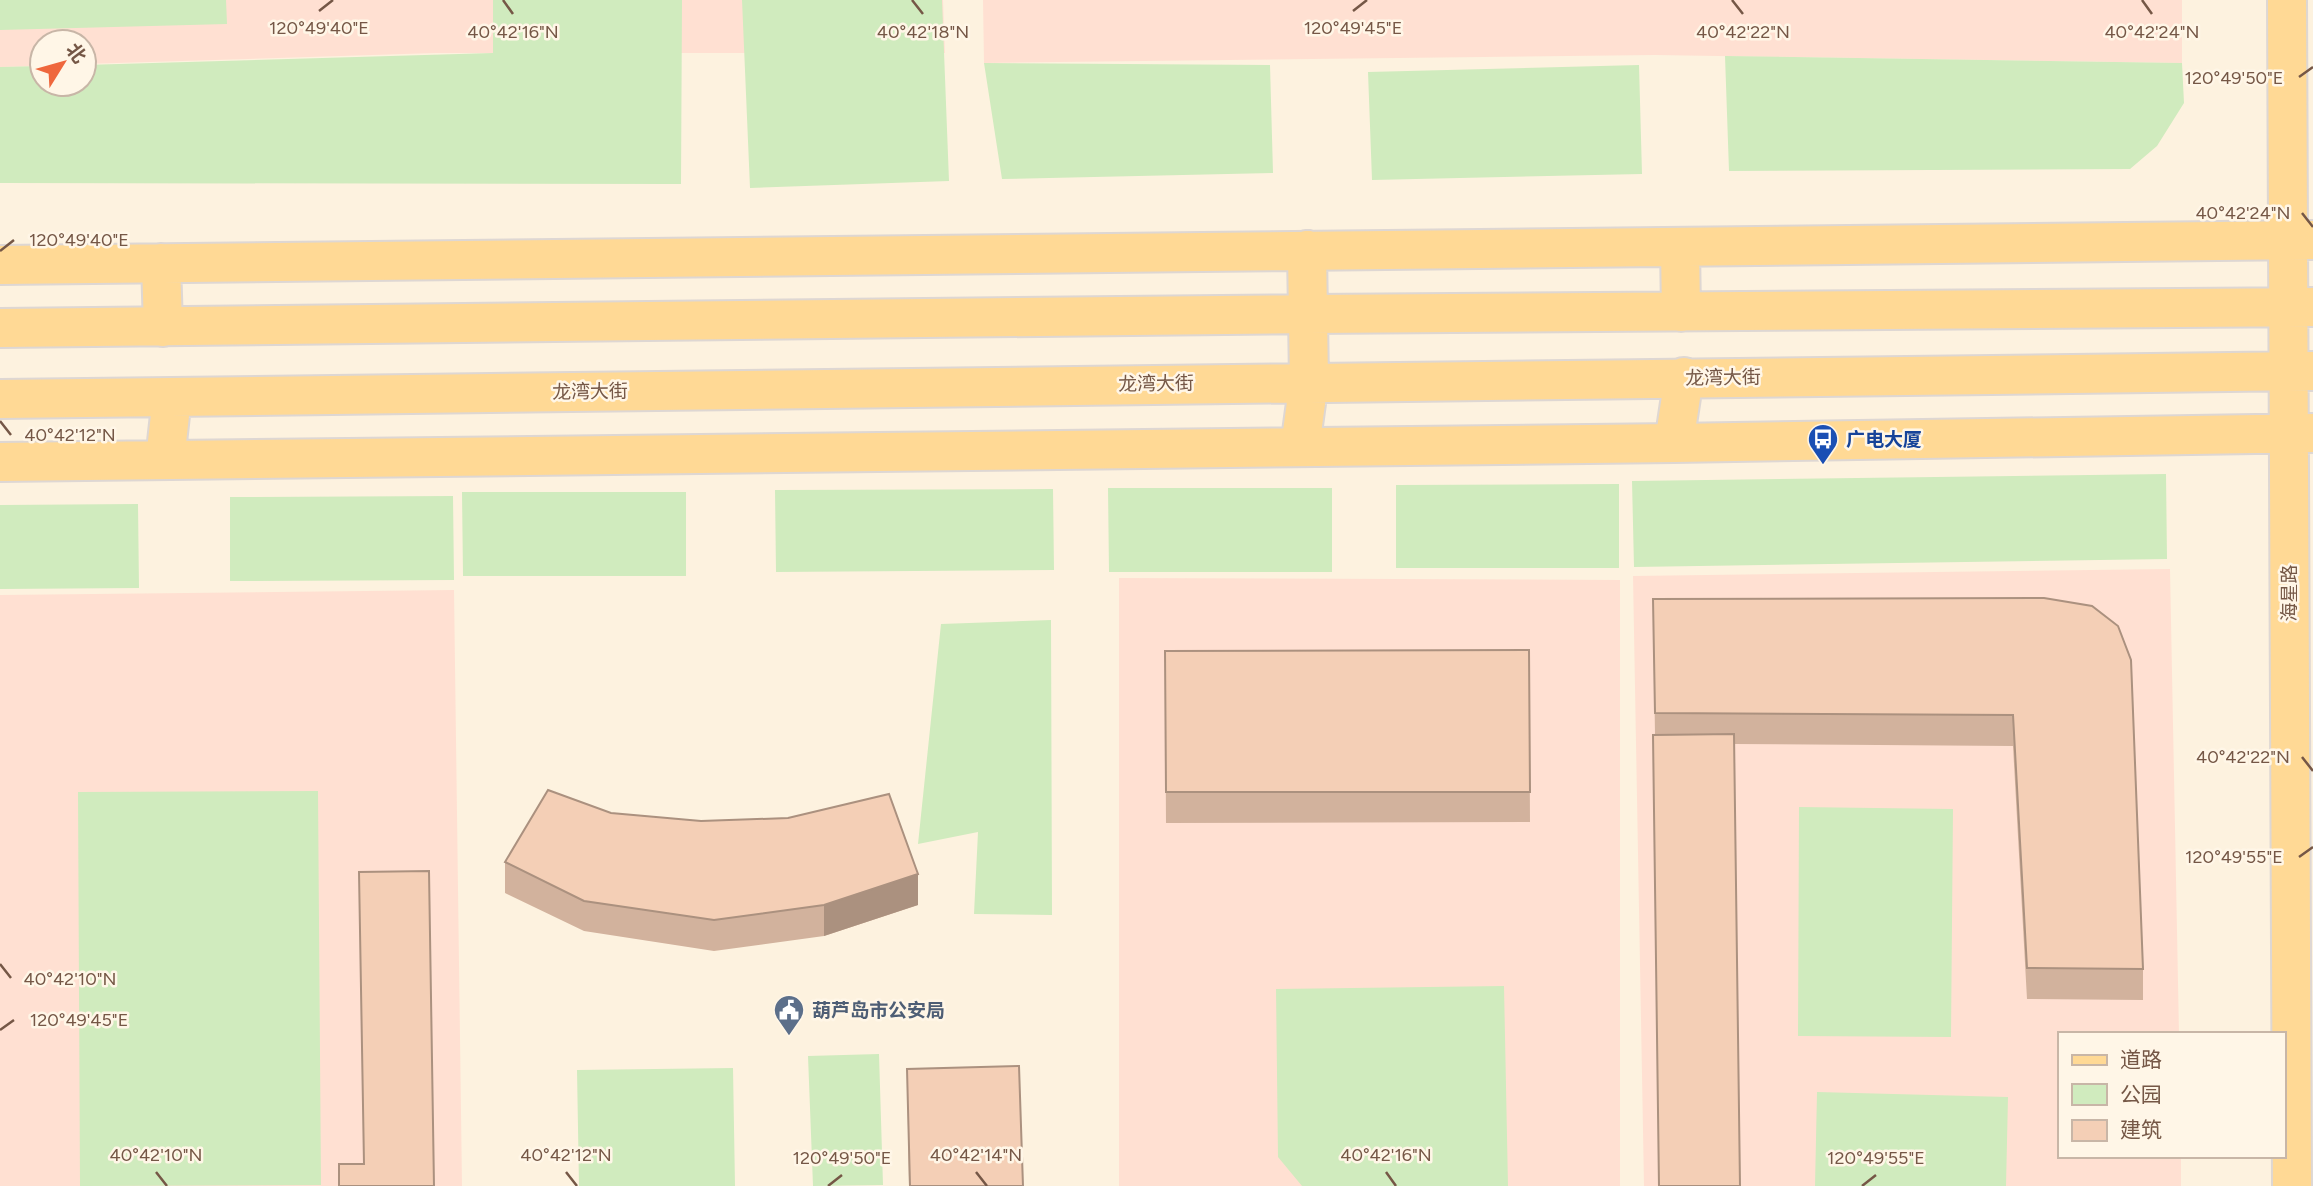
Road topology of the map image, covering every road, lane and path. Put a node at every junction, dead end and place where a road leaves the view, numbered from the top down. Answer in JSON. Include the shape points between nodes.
{"nodes":[{"id":1,"x":2287,"y":0,"type":"edge"},
{"id":2,"x":2301,"y":240,"type":"edge"},
{"id":3,"x":1680,"y":247,"type":"junction"},
{"id":4,"x":1307,"y":250,"type":"junction"},
{"id":5,"x":161,"y":263,"type":"junction"},
{"id":6,"x":0,"y":265,"type":"edge"},
{"id":7,"x":2301,"y":307,"type":"edge"},
{"id":8,"x":1681,"y":312,"type":"junction"},
{"id":9,"x":1308,"y":314,"type":"junction"},
{"id":10,"x":163,"y":327,"type":"junction"},
{"id":11,"x":0,"y":328,"type":"edge"},
{"id":12,"x":2301,"y":371,"type":"edge"},
{"id":13,"x":1684,"y":377,"type":"junction"},
{"id":14,"x":1309,"y":381,"type":"junction"},
{"id":15,"x":172,"y":397,"type":"junction"},
{"id":16,"x":0,"y":399,"type":"edge"},
{"id":17,"x":2301,"y":433,"type":"edge"},
{"id":18,"x":1674,"y":443,"type":"junction"},
{"id":19,"x":1300,"y":447,"type":"junction"},
{"id":20,"x":164,"y":460,"type":"junction"},
{"id":21,"x":0,"y":462,"type":"edge"},
{"id":22,"x":2292,"y":1186,"type":"edge"}],
"edges":[{"from":1,"to":2,"type":"main road","name":"海星路"},
{"from":2,"to":3,"type":"main road"},
{"from":2,"to":7,"type":"main road","name":"海星路"},
{"from":3,"to":4,"type":"main road"},
{"from":3,"to":8,"type":"main road"},
{"from":4,"to":5,"type":"main road"},
{"from":4,"to":9,"type":"main road"},
{"from":5,"to":6,"type":"main road"},
{"from":5,"to":10,"type":"main road"},
{"from":7,"to":8,"type":"main road"},
{"from":7,"to":12,"type":"main road","name":"海星路"},
{"from":8,"to":9,"type":"main road"},
{"from":9,"to":10,"type":"main road"},
{"from":9,"to":14,"type":"main road"},
{"from":10,"to":11,"type":"main road"},
{"from":12,"to":13,"type":"main road","name":"龙湾大街"},
{"from":12,"to":17,"type":"main road","name":"海星路"},
{"from":13,"to":14,"type":"main road","name":"龙湾大街"},
{"from":13,"to":18,"type":"main road"},
{"from":14,"to":15,"type":"main road","name":"龙湾大街"},
{"from":14,"to":19,"type":"main road"},
{"from":15,"to":16,"type":"main road","name":"龙湾大街"},
{"from":15,"to":20,"type":"main road"},
{"from":17,"to":18,"type":"main road"},
{"from":17,"to":22,"type":"main road","name":"海星路"},
{"from":18,"to":19,"type":"main road"},
{"from":19,"to":20,"type":"main road"},
{"from":20,"to":21,"type":"main road"}]}
